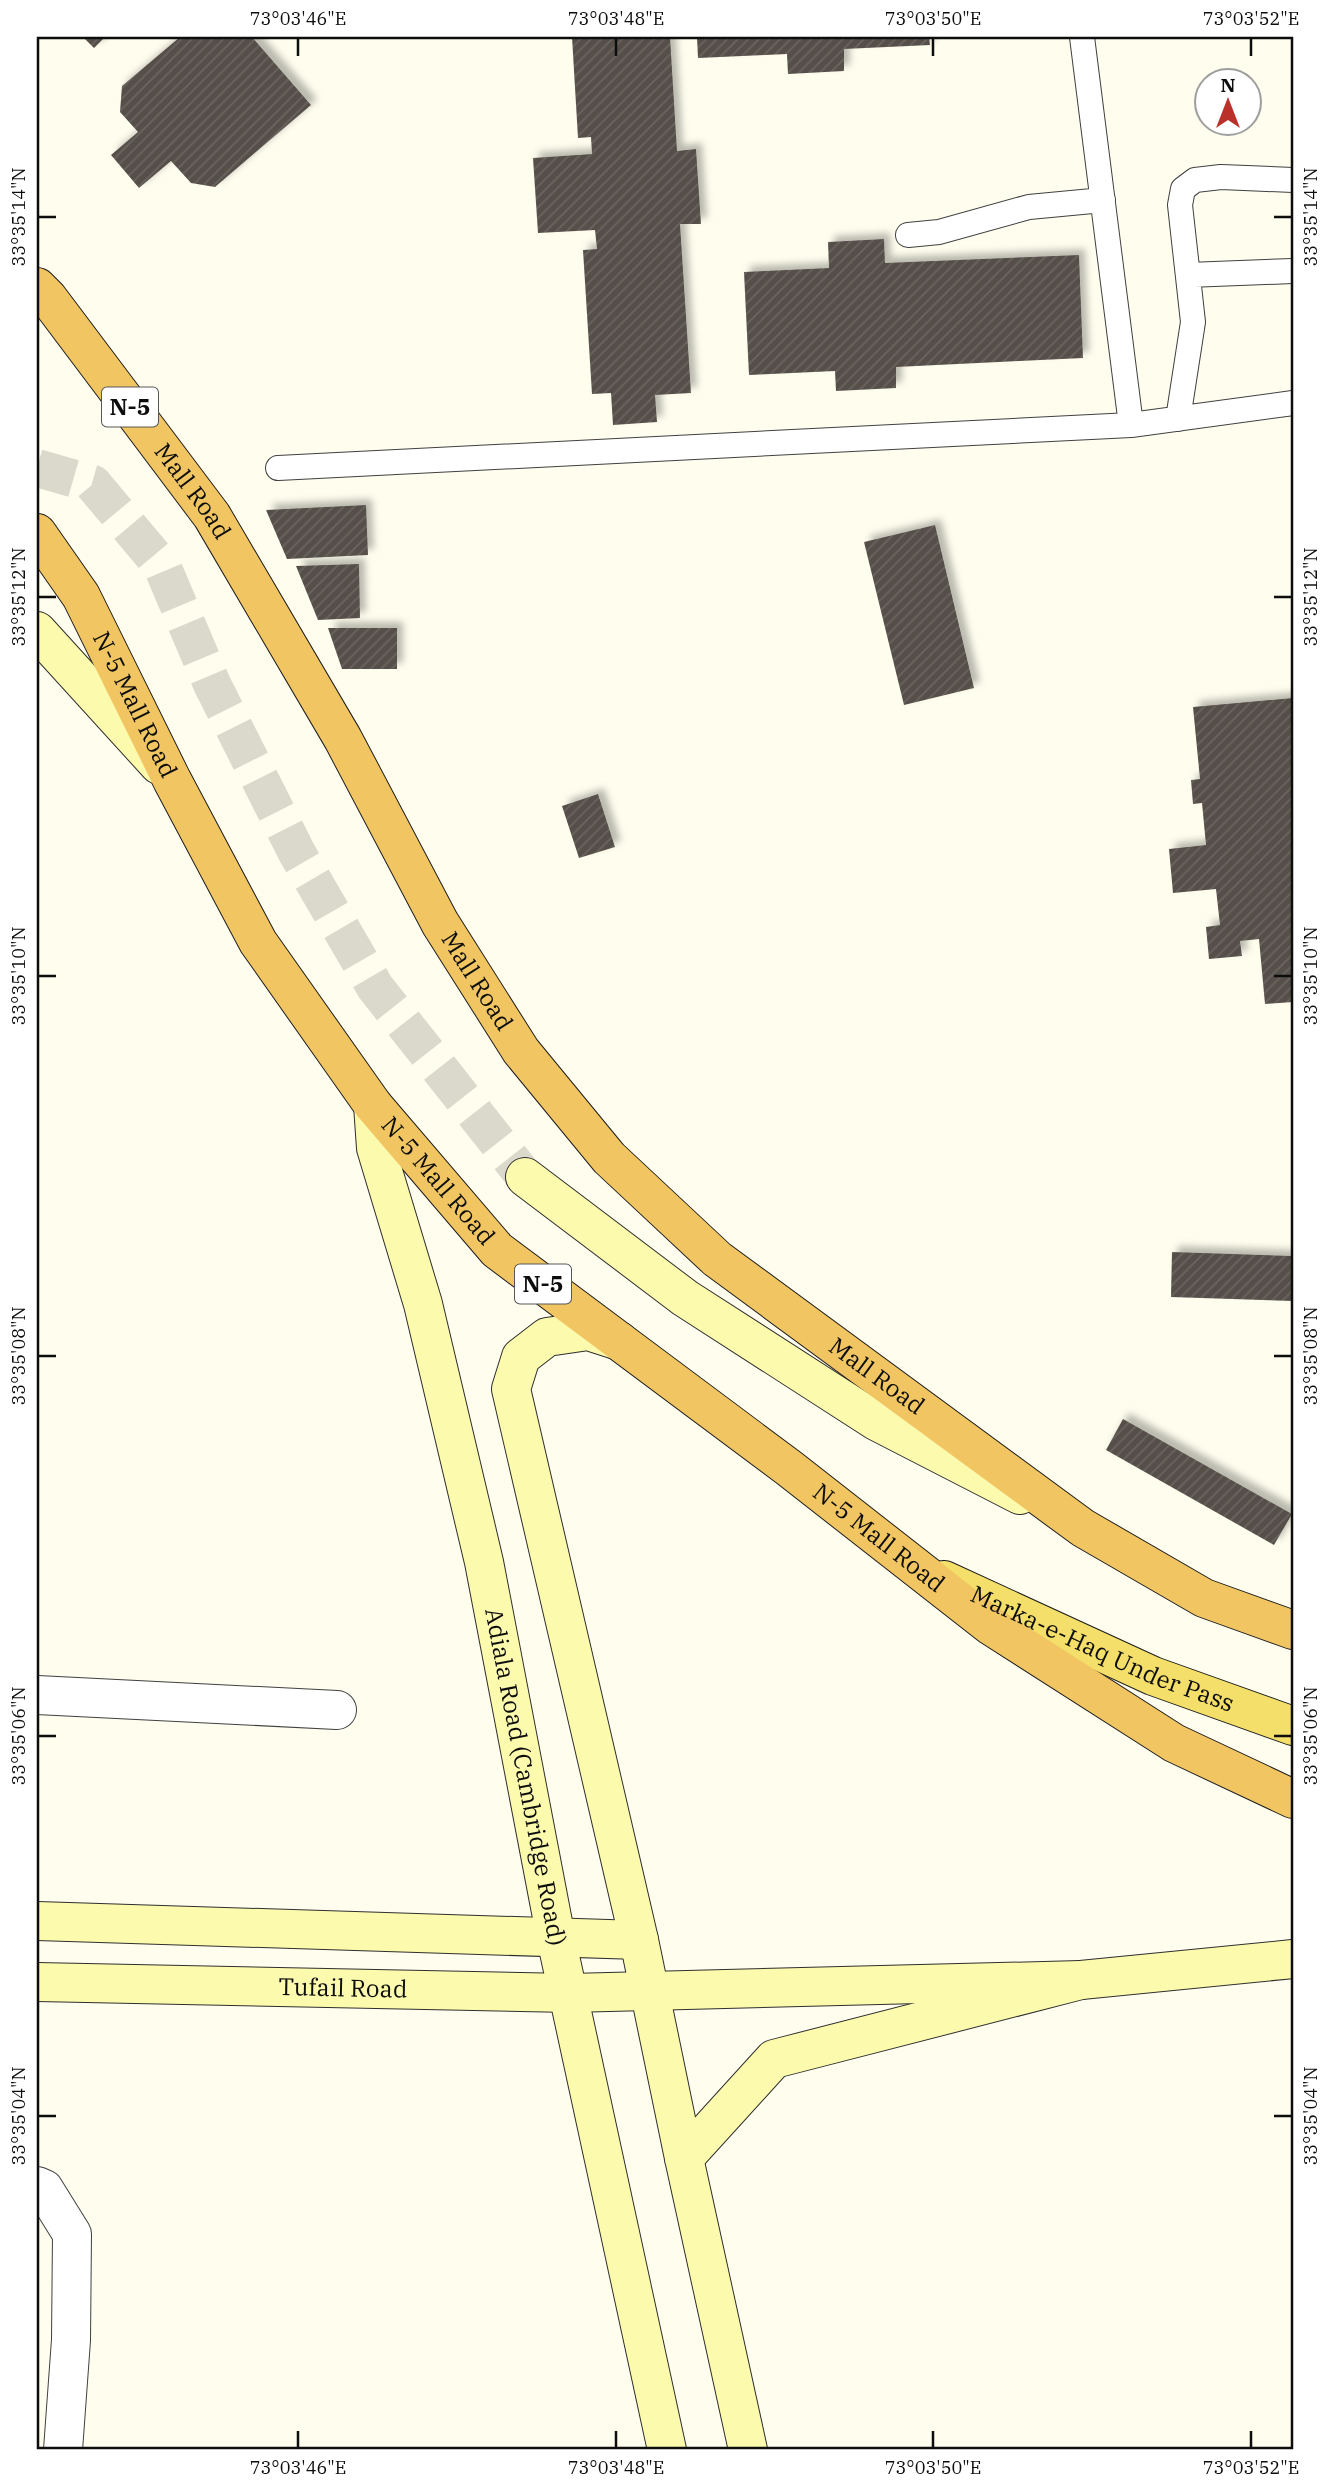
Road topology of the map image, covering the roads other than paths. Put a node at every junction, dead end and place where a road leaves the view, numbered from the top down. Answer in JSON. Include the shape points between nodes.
{"nodes":[{"id":1,"x":1082,"y":37,"type":"edge"},
{"id":2,"x":1293,"y":180,"type":"edge"},
{"id":3,"x":1103,"y":200,"type":"junction"},
{"id":4,"x":908,"y":235,"type":"dead end"},
{"id":5,"x":1293,"y":271,"type":"edge"},
{"id":6,"x":1188,"y":275,"type":"junction"},
{"id":7,"x":37,"y":287,"type":"edge"},
{"id":8,"x":1293,"y":404,"type":"edge"},
{"id":9,"x":1178,"y":419,"type":"junction"},
{"id":10,"x":1131,"y":425,"type":"junction"},
{"id":11,"x":278,"y":468,"type":"dead end"},
{"id":12,"x":37,"y":533,"type":"edge"},
{"id":13,"x":37,"y":631,"type":"edge"},
{"id":14,"x":172,"y":780,"type":"junction"},
{"id":15,"x":373,"y":1105,"type":"junction"},
{"id":16,"x":525,"y":1177,"type":"tunnel mouth"},
{"id":17,"x":619,"y":1341,"type":"junction"},
{"id":18,"x":1083,"y":1528,"type":"junction"},
{"id":19,"x":915,"y":1566,"type":"junction"},
{"id":20,"x":1293,"y":1630,"type":"edge"},
{"id":21,"x":37,"y":1695,"type":"edge"},
{"id":22,"x":337,"y":1710,"type":"dead end"},
{"id":23,"x":1293,"y":1726,"type":"edge"},
{"id":24,"x":1293,"y":1799,"type":"edge"},
{"id":25,"x":37,"y":1920,"type":"edge"},
{"id":26,"x":556,"y":1938,"type":"junction"},
{"id":27,"x":639,"y":1940,"type":"junction"},
{"id":28,"x":1293,"y":1959,"type":"edge"},
{"id":29,"x":1081,"y":1980,"type":"junction"},
{"id":30,"x":37,"y":1982,"type":"edge"},
{"id":31,"x":651,"y":1992,"type":"junction"},
{"id":32,"x":570,"y":1993,"type":"junction"},
{"id":33,"x":684,"y":2158,"type":"junction"},
{"id":34,"x":37,"y":2186,"type":"edge"},
{"id":35,"x":63,"y":2450,"type":"edge"},
{"id":36,"x":667,"y":2450,"type":"edge"},
{"id":37,"x":748,"y":2450,"type":"edge"}],
"edges":[{"from":1,"to":3,"type":"lane"},
{"from":2,"to":6,"type":"lane","via":[[1221,177],[1195,180],[1183,189],[1180,205]]},
{"from":3,"to":4,"type":"lane","via":[[1028,207],[939,232]]},
{"from":3,"to":10,"type":"lane"},
{"from":5,"to":6,"type":"lane"},
{"from":6,"to":9,"type":"lane","via":[[1193,322]]},
{"from":7,"to":18,"type":"highway","name":"Mall Road","number":"N-5","via":[[212,516],[343,738],[440,923],[521,1051],[608,1158],[717,1259]]},
{"from":8,"to":9,"type":"lane"},
{"from":9,"to":10,"type":"lane"},
{"from":10,"to":11,"type":"lane"},
{"from":12,"to":14,"type":"highway","name":"N-5 Mall Road","number":"N-5","via":[[81,596]]},
{"from":13,"to":14,"type":"main road"},
{"from":14,"to":15,"type":"highway","name":"N-5 Mall Road","number":"N-5","via":[[258,942]]},
{"from":15,"to":17,"type":"highway","name":"N-5 Mall Road","number":"N-5","via":[[497,1250]]},
{"from":15,"to":26,"type":"main road","name":"Adiala Road (Cambridge Road)","via":[[376,1148],[423,1304],[484,1562]]},
{"from":16,"to":18,"type":"main road","via":[[685,1298],[876,1421]]},
{"from":17,"to":19,"type":"highway","name":"N-5 Mall Road","number":"N-5"},
{"from":17,"to":27,"type":"main road","via":[[588,1331],[547,1337],[521,1357],[511,1389]]},
{"from":18,"to":20,"type":"highway","name":"Mall Road","via":[[1204,1598]]},
{"from":19,"to":23,"type":"main road","name":"Marka-e-Haq Under Pass","via":[[1153,1676]]},
{"from":19,"to":24,"type":"highway","name":"N-5 Mall Road","number":"N-5","via":[[991,1626],[1174,1743]]},
{"from":21,"to":22,"type":"street"},
{"from":25,"to":26,"type":"main road"},
{"from":26,"to":27,"type":"main road"},
{"from":26,"to":32,"type":"main road","name":"Adiala Road (Cambridge Road)"},
{"from":27,"to":31,"type":"main road"},
{"from":28,"to":29,"type":"main road"},
{"from":29,"to":31,"type":"main road","name":"Tufail Road"},
{"from":29,"to":33,"type":"main road","via":[[774,2059]]},
{"from":30,"to":32,"type":"main road","name":"Tufail Road"},
{"from":31,"to":32,"type":"main road","name":"Tufail Road"},
{"from":31,"to":33,"type":"main road"},
{"from":32,"to":36,"type":"main road","name":"Adiala Road (Cambridge Road)"},
{"from":33,"to":37,"type":"main road"},
{"from":34,"to":35,"type":"street","via":[[44,2189],[72,2234]]}]}
